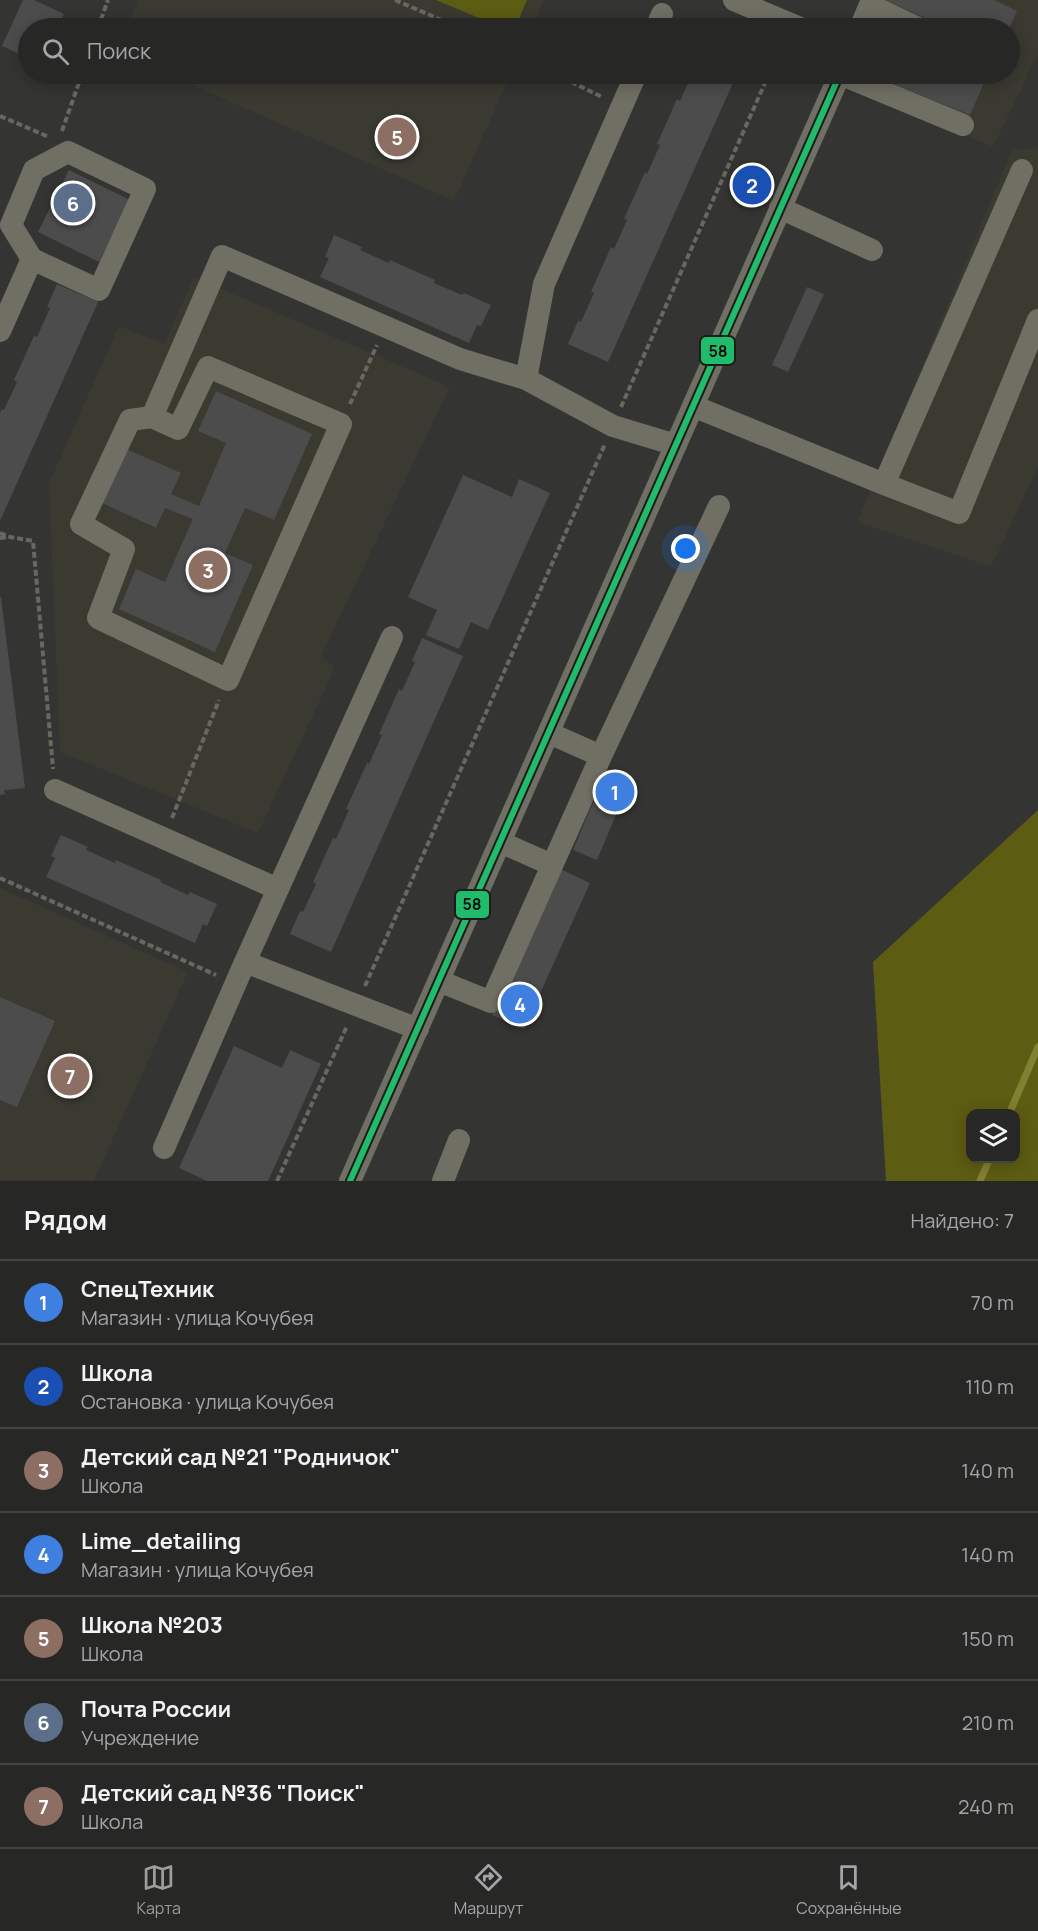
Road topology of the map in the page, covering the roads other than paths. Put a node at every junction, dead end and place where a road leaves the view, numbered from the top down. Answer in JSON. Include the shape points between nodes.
{"nodes":[{"id":1,"x":734,"y":0,"type":"edge"},
{"id":2,"x":871,"y":3,"type":"edge"},
{"id":3,"x":782,"y":9,"type":"edge"},
{"id":4,"x":864,"y":18,"type":"edge"},
{"id":5,"x":899,"y":18,"type":"edge"},
{"id":6,"x":631,"y":84,"type":"edge"},
{"id":7,"x":836,"y":84,"type":"edge"},
{"id":8,"x":864,"y":84,"type":"edge"},
{"id":9,"x":963,"y":125,"type":"dead end"},
{"id":10,"x":1022,"y":170,"type":"dead end"},
{"id":11,"x":780,"y":208,"type":"junction"},
{"id":12,"x":872,"y":250,"type":"dead end"},
{"id":13,"x":32,"y":259,"type":"junction"},
{"id":14,"x":1038,"y":320,"type":"edge"},
{"id":15,"x":0,"y":331,"type":"edge"},
{"id":16,"x":526,"y":379,"type":"junction"},
{"id":17,"x":693,"y":406,"type":"junction"},
{"id":18,"x":152,"y":417,"type":"junction"},
{"id":19,"x":676,"y":445,"type":"junction"},
{"id":20,"x":884,"y":484,"type":"junction"},
{"id":21,"x":719,"y":506,"type":"dead end"},
{"id":22,"x":392,"y":637,"type":"dead end"},
{"id":23,"x":549,"y":733,"type":"junction"},
{"id":24,"x":601,"y":756,"type":"junction"},
{"id":25,"x":55,"y":790,"type":"road end"},
{"id":26,"x":500,"y":842,"type":"junction"},
{"id":27,"x":552,"y":865,"type":"junction"},
{"id":28,"x":278,"y":889,"type":"junction"},
{"id":29,"x":245,"y":962,"type":"junction"},
{"id":30,"x":439,"y":981,"type":"junction"},
{"id":31,"x":418,"y":1029,"type":"junction"},
{"id":32,"x":459,"y":1140,"type":"dead end"},
{"id":33,"x":164,"y":1148,"type":"dead end"},
{"id":34,"x":350,"y":1181,"type":"edge"},
{"id":35,"x":443,"y":1181,"type":"edge"}],
"edges":[{"from":1,"to":3,"type":"street"},
{"from":2,"to":4,"type":"street"},
{"from":2,"to":5,"type":"street"},
{"from":6,"to":16,"type":"street","via":[[544,284]]},
{"from":7,"to":11,"type":"street"},
{"from":8,"to":9,"type":"street"},
{"from":10,"to":20,"type":"street"},
{"from":11,"to":12,"type":"street"},
{"from":11,"to":17,"type":"street"},
{"from":13,"to":13,"type":"street","via":[[99,290],[146,189],[68,152],[34,170],[11,225]]},
{"from":13,"to":15,"type":"street"},
{"from":14,"to":20,"type":"street","via":[[959,513]]},
{"from":16,"to":18,"type":"street","via":[[460,359],[222,256]]},
{"from":16,"to":19,"type":"street","via":[[613,426]]},
{"from":17,"to":19,"type":"street"},
{"from":17,"to":20,"type":"street"},
{"from":18,"to":18,"type":"street","via":[[130,420],[81,524],[124,549],[98,618],[228,680],[341,424],[208,367],[178,429]]},
{"from":19,"to":23,"type":"street"},
{"from":21,"to":24,"type":"street"},
{"from":22,"to":28,"type":"street"},
{"from":23,"to":24,"type":"street"},
{"from":23,"to":26,"type":"street"},
{"from":24,"to":27,"type":"street"},
{"from":25,"to":28,"type":"street"},
{"from":26,"to":27,"type":"street"},
{"from":26,"to":30,"type":"street"},
{"from":27,"to":30,"type":"street","via":[[491,1002]]},
{"from":28,"to":29,"type":"street"},
{"from":29,"to":31,"type":"street"},
{"from":29,"to":33,"type":"street"},
{"from":30,"to":31,"type":"street"},
{"from":31,"to":34,"type":"street"},
{"from":32,"to":35,"type":"street"}]}
